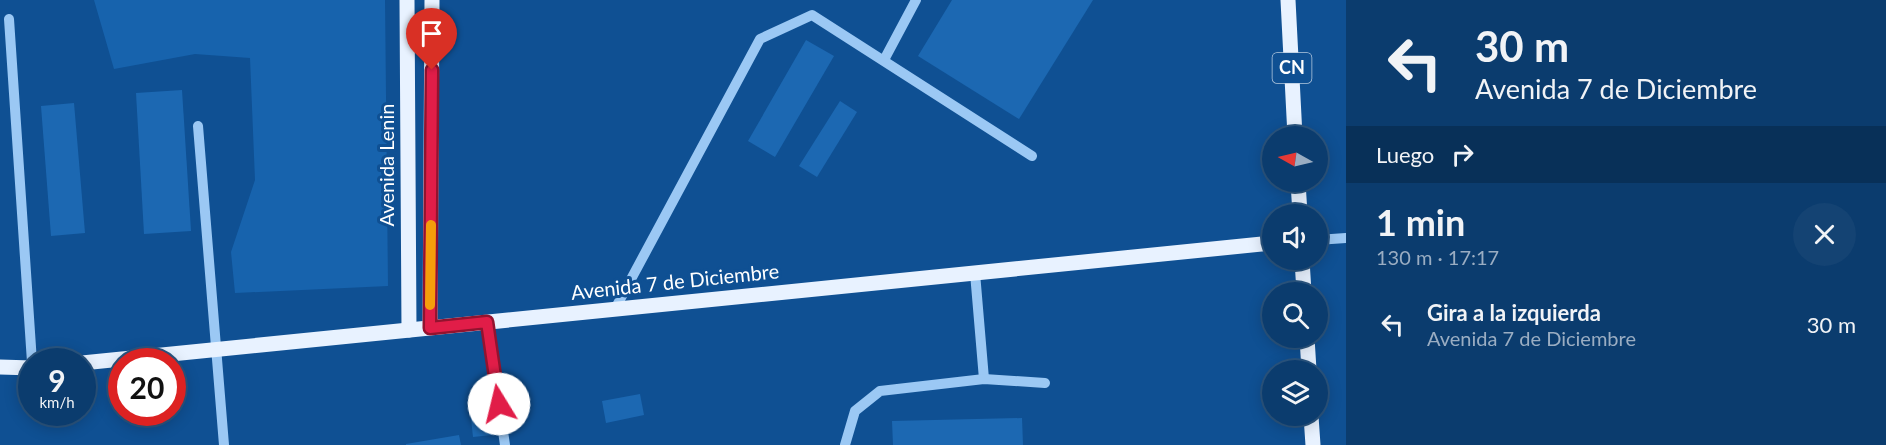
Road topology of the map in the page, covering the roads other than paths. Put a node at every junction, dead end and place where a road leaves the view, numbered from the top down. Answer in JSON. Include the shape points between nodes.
{"nodes":[{"id":1,"x":407,"y":0,"type":"edge"},
{"id":2,"x":432,"y":0,"type":"edge"},
{"id":3,"x":916,"y":0,"type":"edge"},
{"id":4,"x":1288,"y":0,"type":"edge"},
{"id":5,"x":9,"y":19,"type":"dead end"},
{"id":6,"x":884,"y":60,"type":"junction"},
{"id":7,"x":198,"y":126,"type":"dead end"},
{"id":8,"x":1295,"y":126,"type":"edge"},
{"id":9,"x":1032,"y":156,"type":"dead end"},
{"id":10,"x":1346,"y":238,"type":"edge"},
{"id":11,"x":1328,"y":239,"type":"edge"},
{"id":12,"x":1262,"y":244,"type":"edge"},
{"id":13,"x":975,"y":273,"type":"junction"},
{"id":14,"x":615,"y":309,"type":"junction"},
{"id":15,"x":487,"y":322,"type":"junction"},
{"id":16,"x":430,"y":328,"type":"junction"},
{"id":17,"x":409,"y":330,"type":"junction"},
{"id":18,"x":31,"y":348,"type":"edge"},
{"id":19,"x":216,"y":350,"type":"junction"},
{"id":20,"x":96,"y":362,"type":"edge"},
{"id":21,"x":0,"y":367,"type":"edge"},
{"id":22,"x":18,"y":368,"type":"edge"},
{"id":23,"x":984,"y":379,"type":"junction"},
{"id":24,"x":1045,"y":383,"type":"dead end"},
{"id":25,"x":1312,"y":426,"type":"edge"},
{"id":26,"x":224,"y":445,"type":"edge"},
{"id":27,"x":505,"y":445,"type":"edge"},
{"id":28,"x":845,"y":445,"type":"edge"},
{"id":29,"x":1313,"y":445,"type":"edge"}],
"edges":[{"from":1,"to":17,"type":"main road","name":"Avenida Lenin"},
{"from":2,"to":16,"type":"main road"},
{"from":3,"to":6,"type":"street"},
{"from":4,"to":8,"type":"main road","number":"CN"},
{"from":5,"to":18,"type":"street"},
{"from":6,"to":9,"type":"street"},
{"from":6,"to":14,"type":"street","via":[[812,15],[760,39]]},
{"from":7,"to":19,"type":"street"},
{"from":10,"to":11,"type":"street"},
{"from":12,"to":13,"type":"main road","name":"Avenida 7 de Diciembre"},
{"from":13,"to":14,"type":"main road","name":"Avenida 7 de Diciembre"},
{"from":13,"to":23,"type":"street"},
{"from":14,"to":15,"type":"main road","name":"Avenida 7 de Diciembre"},
{"from":15,"to":16,"type":"main road","name":"Avenida 7 de Diciembre"},
{"from":15,"to":27,"type":"street"},
{"from":16,"to":17,"type":"main road","name":"Avenida 7 de Diciembre"},
{"from":17,"to":19,"type":"main road","name":"Avenida 7 de Diciembre"},
{"from":19,"to":20,"type":"main road","name":"Avenida 7 de Diciembre"},
{"from":19,"to":26,"type":"street"},
{"from":21,"to":22,"type":"main road"},
{"from":23,"to":24,"type":"street"},
{"from":23,"to":28,"type":"street","via":[[880,391],[855,411]]},
{"from":25,"to":29,"type":"main road"}]}
